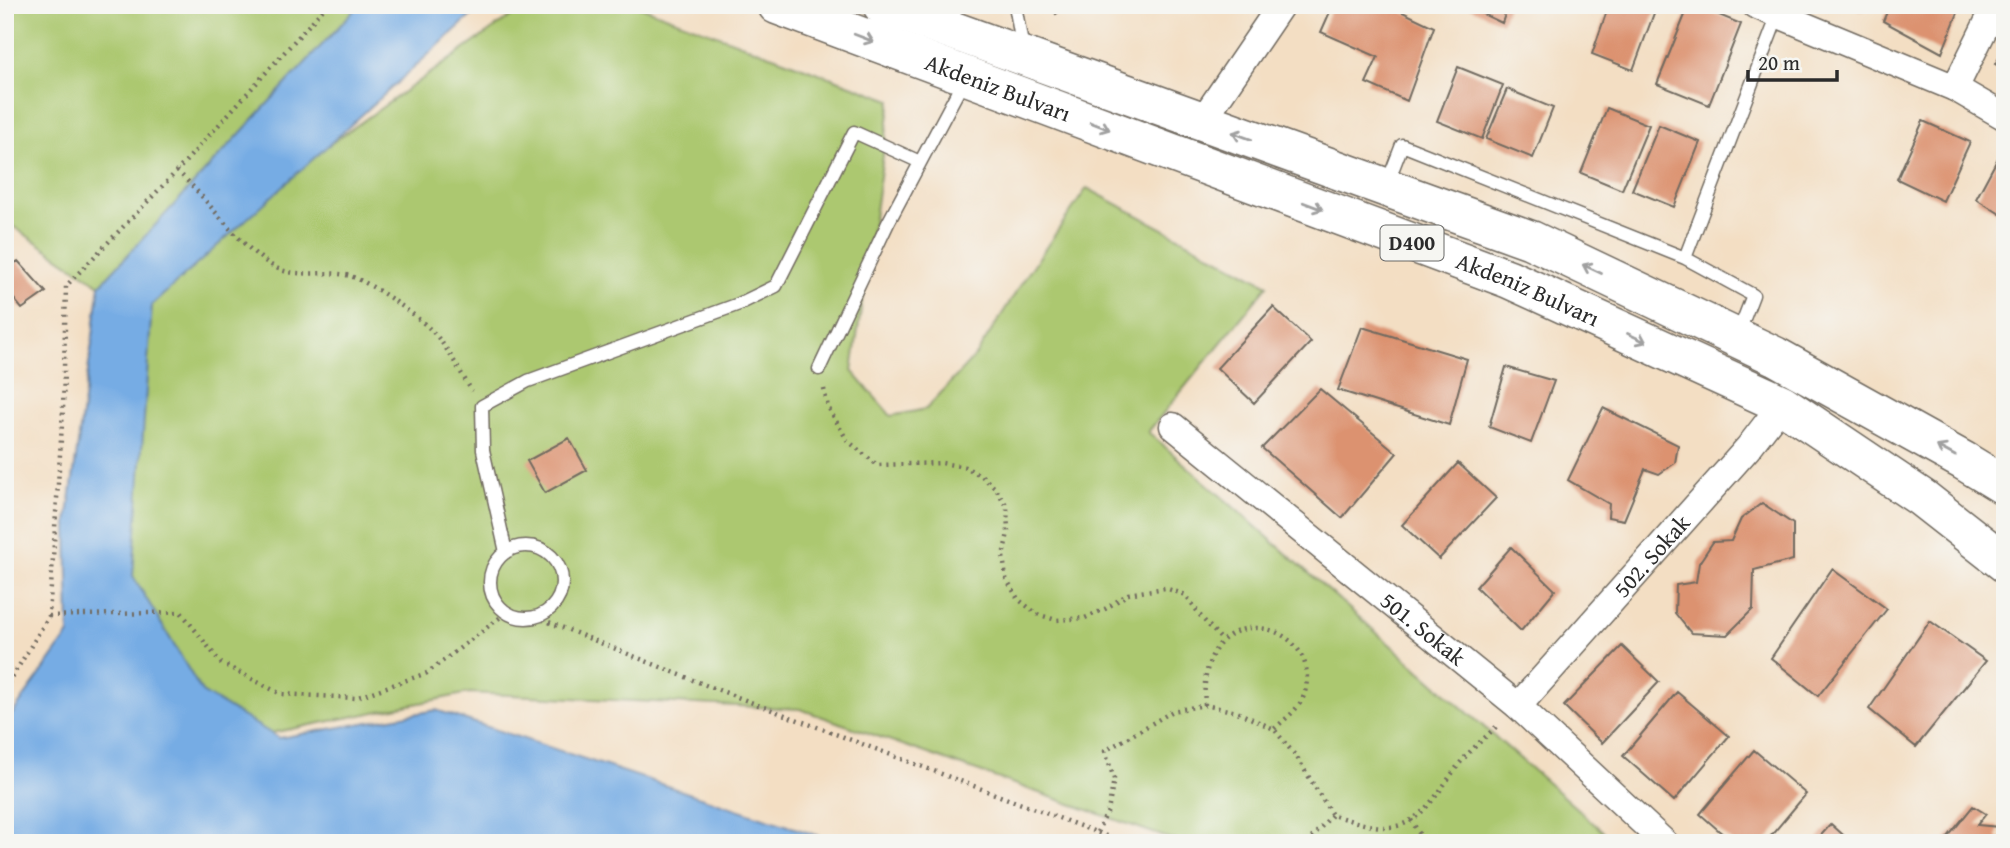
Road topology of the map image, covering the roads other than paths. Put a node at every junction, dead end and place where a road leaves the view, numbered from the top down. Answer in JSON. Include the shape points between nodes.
{"nodes":[{"id":1,"x":777,"y":5,"type":"edge"},
{"id":2,"x":882,"y":5,"type":"edge"},
{"id":3,"x":1015,"y":5,"type":"edge"},
{"id":4,"x":1281,"y":5,"type":"edge"},
{"id":5,"x":1996,"y":5,"type":"edge"},
{"id":6,"x":1767,"y":10,"type":"edge"},
{"id":7,"x":1025,"y":57,"type":"junction"},
{"id":8,"x":966,"y":76,"type":"junction"},
{"id":9,"x":1955,"y":88,"type":"junction"},
{"id":10,"x":2005,"y":117,"type":"edge"},
{"id":11,"x":1202,"y":121,"type":"junction"},
{"id":12,"x":920,"y":162,"type":"junction"},
{"id":13,"x":1385,"y":187,"type":"junction"},
{"id":14,"x":1685,"y":258,"type":"junction"},
{"id":15,"x":1736,"y":337,"type":"junction"},
{"id":16,"x":819,"y":369,"type":"road end"},
{"id":17,"x":1782,"y":404,"type":"junction"},
{"id":18,"x":1173,"y":426,"type":"dead end"},
{"id":19,"x":2005,"y":486,"type":"edge"},
{"id":20,"x":506,"y":552,"type":"junction"},
{"id":21,"x":2005,"y":563,"type":"edge"},
{"id":22,"x":1518,"y":706,"type":"junction"},
{"id":23,"x":1665,"y":843,"type":"edge"}],
"edges":[{"from":1,"to":8,"type":"highway","name":"Akdeniz Bulvarı","number":"D400","one_way":true},
{"from":2,"to":7,"type":"highway","name":"Akdeniz Bulvarı","number":"D400","via":[[948,24]]},
{"from":3,"to":7,"type":"lane"},
{"from":4,"to":11,"type":"street"},
{"from":5,"to":9,"type":"street"},
{"from":6,"to":9,"type":"street"},
{"from":6,"to":14,"type":"lane"},
{"from":7,"to":11,"type":"highway","name":"Akdeniz Bulvarı","number":"D400"},
{"from":8,"to":12,"type":"lane"},
{"from":8,"to":17,"type":"highway","name":"Akdeniz Bulvarı","number":"D400","one_way":true,"via":[[1509,279]]},
{"from":9,"to":10,"type":"street"},
{"from":13,"to":11,"type":"highway","name":"Akdeniz Bulvarı","number":"D400","one_way":true},
{"from":12,"to":16,"type":"lane"},
{"from":12,"to":20,"type":"lane","via":[[854,132],[776,286],[739,304],[527,381],[482,406],[483,450]]},
{"from":13,"to":14,"type":"lane","via":[[1402,145]]},
{"from":15,"to":13,"type":"highway","name":"Akdeniz Bulvarı","number":"D400","one_way":true,"via":[[1531,240]]},
{"from":14,"to":15,"type":"lane","via":[[1753,295]]},
{"from":19,"to":15,"type":"highway","name":"Akdeniz Bulvarı","number":"D400","one_way":true},
{"from":17,"to":21,"type":"highway","name":"Akdeniz Bulvarı","number":"D400","via":[[1923,499]]},
{"from":17,"to":22,"type":"street","name":"502. Sokak"},
{"from":18,"to":22,"type":"street","name":"501. Sokak"},
{"from":20,"to":20,"type":"lane","via":[[523,546],[540,548],[554,559],[562,575],[561,593],[551,608],[536,617],[521,618],[506,613],[494,600],[489,582],[494,565]]},
{"from":22,"to":23,"type":"street","name":"501. Sokak"}]}
